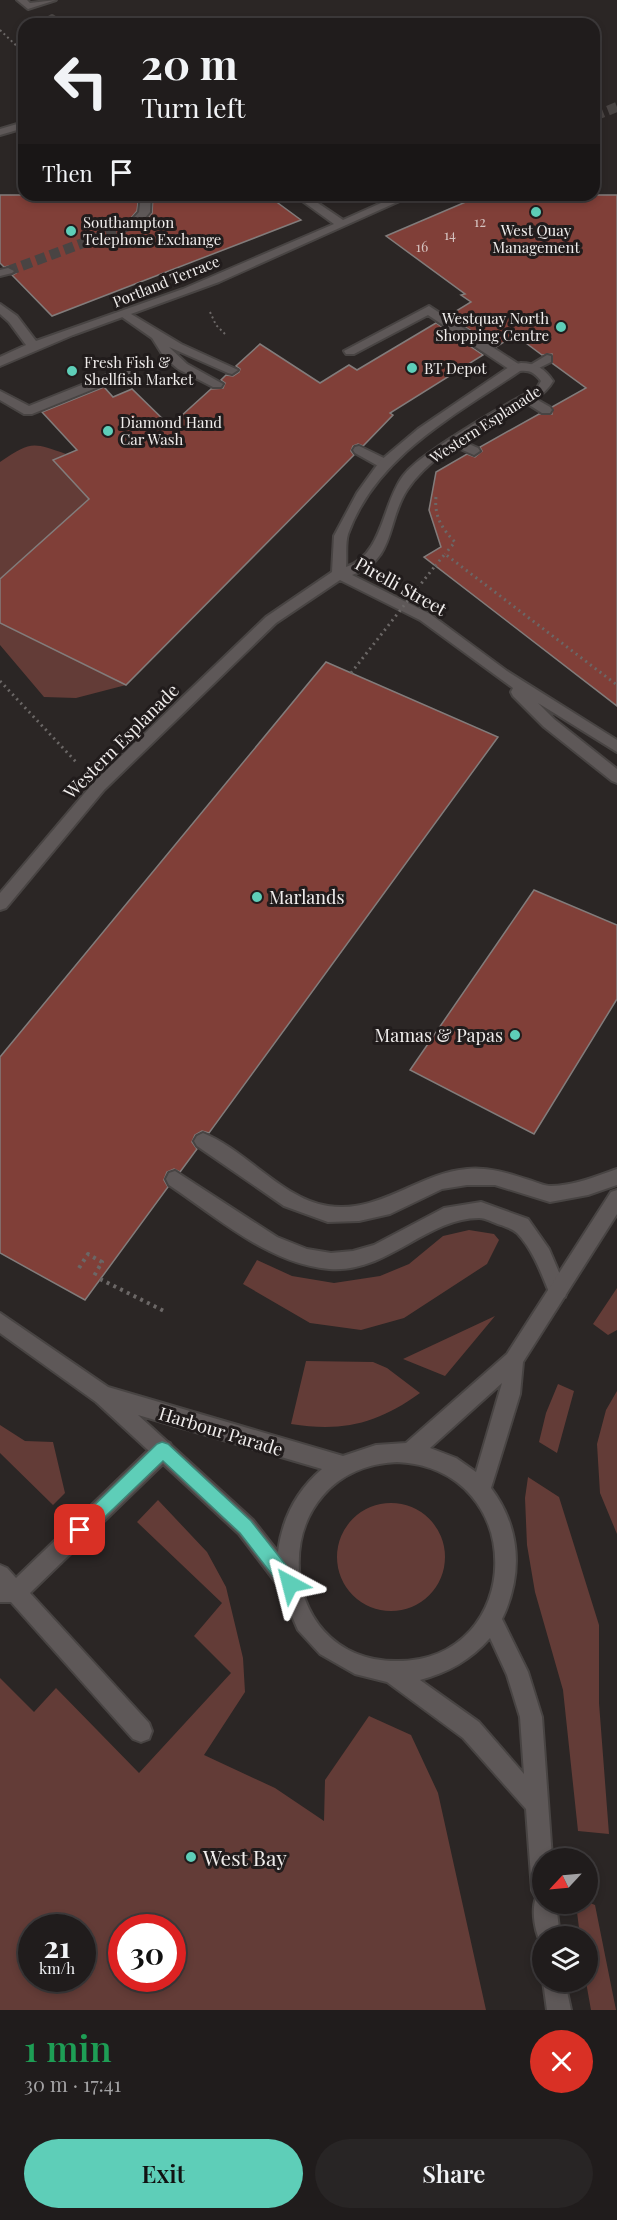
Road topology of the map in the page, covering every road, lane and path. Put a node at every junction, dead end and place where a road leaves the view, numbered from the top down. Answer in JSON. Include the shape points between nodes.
{"nodes":[{"id":1,"x":22,"y":0,"type":"edge"},
{"id":2,"x":51,"y":0,"type":"edge"},
{"id":3,"x":0,"y":30,"type":"edge"},
{"id":4,"x":18,"y":47,"type":"edge"},
{"id":5,"x":18,"y":127,"type":"edge"},
{"id":6,"x":0,"y":132,"type":"edge"},
{"id":7,"x":146,"y":201,"type":"edge"},
{"id":8,"x":308,"y":201,"type":"edge"},
{"id":9,"x":394,"y":201,"type":"edge"},
{"id":10,"x":134,"y":224,"type":"tunnel mouth"},
{"id":11,"x":341,"y":224,"type":"junction"},
{"id":12,"x":0,"y":308,"type":"edge"},
{"id":13,"x":126,"y":315,"type":"junction"},
{"id":14,"x":158,"y":338,"type":"junction"},
{"id":15,"x":32,"y":345,"type":"junction"},
{"id":16,"x":350,"y":351,"type":"dead end"},
{"id":17,"x":547,"y":359,"type":"dead end"},
{"id":18,"x":0,"y":362,"type":"edge"},
{"id":19,"x":533,"y":367,"type":"junction"},
{"id":20,"x":516,"y":368,"type":"junction"},
{"id":21,"x":129,"y":370,"type":"dead end"},
{"id":22,"x":232,"y":370,"type":"dead end"},
{"id":23,"x":217,"y":384,"type":"dead end"},
{"id":24,"x":0,"y":395,"type":"edge"},
{"id":25,"x":527,"y":398,"type":"junction"},
{"id":26,"x":546,"y":410,"type":"dead end"},
{"id":27,"x":453,"y":441,"type":"junction"},
{"id":28,"x":359,"y":450,"type":"dead end"},
{"id":29,"x":474,"y":451,"type":"dead end"},
{"id":30,"x":386,"y":465,"type":"junction"},
{"id":31,"x":438,"y":491,"type":"dead end"},
{"id":32,"x":445,"y":554,"type":"junction"},
{"id":33,"x":339,"y":574,"type":"junction"},
{"id":34,"x":351,"y":673,"type":"dead end"},
{"id":35,"x":502,"y":675,"type":"junction"},
{"id":36,"x":0,"y":681,"type":"edge"},
{"id":37,"x":617,"y":685,"type":"edge"},
{"id":38,"x":617,"y":747,"type":"edge"},
{"id":39,"x":617,"y":777,"type":"edge"},
{"id":40,"x":99,"y":786,"type":"junction"},
{"id":41,"x":0,"y":903,"type":"edge"},
{"id":42,"x":203,"y":1141,"type":"dead end"},
{"id":43,"x":617,"y":1177,"type":"edge"},
{"id":44,"x":175,"y":1179,"type":"dead end"},
{"id":45,"x":617,"y":1198,"type":"edge"},
{"id":46,"x":79,"y":1268,"type":"dead end"},
{"id":47,"x":94,"y":1276,"type":"dead end"},
{"id":48,"x":100,"y":1279,"type":"dead end"},
{"id":49,"x":558,"y":1292,"type":"junction"},
{"id":50,"x":164,"y":1311,"type":"dead end"},
{"id":51,"x":0,"y":1322,"type":"edge"},
{"id":52,"x":514,"y":1360,"type":"junction"},
{"id":53,"x":104,"y":1395,"type":"junction"},
{"id":54,"x":162,"y":1450,"type":"junction"},
{"id":55,"x":410,"y":1452,"type":"junction"},
{"id":56,"x":340,"y":1465,"type":"junction"},
{"id":57,"x":480,"y":1491,"type":"junction"},
{"id":58,"x":0,"y":1575,"type":"edge"},
{"id":59,"x":290,"y":1584,"type":"junction"},
{"id":60,"x":8,"y":1592,"type":"edge"},
{"id":61,"x":492,"y":1621,"type":"junction"},
{"id":62,"x":394,"y":1674,"type":"junction"},
{"id":63,"x":141,"y":1731,"type":"dead end"},
{"id":64,"x":538,"y":1806,"type":"junction"},
{"id":65,"x":540,"y":1848,"type":"edge"},
{"id":66,"x":556,"y":1992,"type":"edge"},
{"id":67,"x":559,"y":2010,"type":"edge"}],
"edges":[{"from":1,"to":2,"type":"street","via":[[28,6]]},
{"from":3,"to":4,"type":"path"},
{"from":5,"to":6,"type":"street"},
{"from":7,"to":10,"type":"street","via":[[142,219]]},
{"from":8,"to":11,"type":"street"},
{"from":9,"to":11,"type":"street","name":"Portland Terrace"},
{"from":11,"to":13,"type":"street","name":"Portland Terrace"},
{"from":12,"to":15,"type":"street"},
{"from":13,"to":14,"type":"street"},
{"from":13,"to":15,"type":"street","name":"Portland Terrace"},
{"from":14,"to":22,"type":"street"},
{"from":14,"to":23,"type":"street","via":[[164,352],[176,364]]},
{"from":15,"to":18,"type":"street","name":"Portland Terrace"},
{"from":16,"to":20,"type":"street","via":[[429,310]]},
{"from":17,"to":19,"type":"street"},
{"from":19,"to":20,"type":"street","name":"Western Esplanade"},
{"from":19,"to":25,"type":"street","name":"Western Esplanade","via":[[547,381],[542,390]]},
{"from":20,"to":30,"type":"street","name":"Western Esplanade","via":[[408,443]]},
{"from":21,"to":24,"type":"street","via":[[28,411]]},
{"from":25,"to":26,"type":"street"},
{"from":25,"to":27,"type":"street","name":"Western Esplanade"},
{"from":27,"to":29,"type":"street"},
{"from":27,"to":33,"type":"street","name":"Western Esplanade","via":[[409,477],[398,494],[379,548],[360,567]]},
{"from":28,"to":30,"type":"street"},
{"from":30,"to":33,"type":"street","name":"Western Esplanade","via":[[363,493],[341,536]]},
{"from":31,"to":32,"type":"path","via":[[435,513],[455,542]]},
{"from":32,"to":34,"type":"path","bridge":true},
{"from":32,"to":37,"type":"path"},
{"from":33,"to":35,"type":"street","name":"Pirelli Street","via":[[425,617]]},
{"from":33,"to":40,"type":"street","name":"Western Esplanade","via":[[271,620]]},
{"from":35,"to":38,"type":"street","name":"Pirelli Street"},
{"from":35,"to":39,"type":"street","name":"Pirelli Street","via":[[549,723]]},
{"from":36,"to":40,"type":"path"},
{"from":40,"to":41,"type":"street","name":"Western Esplanade"},
{"from":42,"to":43,"type":"street","via":[[290,1200],[328,1214],[390,1206],[440,1182],[467,1176],[495,1177],[550,1194]]},
{"from":44,"to":49,"type":"street","via":[[271,1243],[306,1257],[331,1261],[378,1252],[450,1214],[481,1210],[522,1225],[543,1255]]},
{"from":45,"to":49,"type":"street"},
{"from":46,"to":47,"type":"path","via":[[88,1254],[102,1262]]},
{"from":48,"to":50,"type":"path"},
{"from":49,"to":52,"type":"street"},
{"from":51,"to":53,"type":"street","name":"Harbour Parade"},
{"from":52,"to":55,"type":"street"},
{"from":52,"to":57,"type":"street","via":[[510,1394]]},
{"from":53,"to":54,"type":"street","name":"Harbour Parade"},
{"from":53,"to":56,"type":"street","name":"Harbour Parade"},
{"from":54,"to":59,"type":"street","name":"Harbour Parade","via":[[246,1527]]},
{"from":54,"to":60,"type":"street"},
{"from":55,"to":56,"type":"street","via":[[362,1455]]},
{"from":55,"to":57,"type":"street","via":[[436,1459]]},
{"from":56,"to":59,"type":"street","via":[[314,1487],[296,1515],[288,1549]]},
{"from":57,"to":61,"type":"street","via":[[497,1521],[506,1555],[504,1589]]},
{"from":58,"to":60,"type":"street"},
{"from":59,"to":62,"type":"street","via":[[301,1613],[319,1638],[343,1658],[367,1669]]},
{"from":60,"to":63,"type":"street"},
{"from":61,"to":62,"type":"street","via":[[466,1651],[433,1669]]},
{"from":61,"to":64,"type":"street","via":[[517,1672],[531,1718]]},
{"from":62,"to":64,"type":"street","via":[[471,1730]]},
{"from":64,"to":65,"type":"street"},
{"from":66,"to":67,"type":"street"}]}
